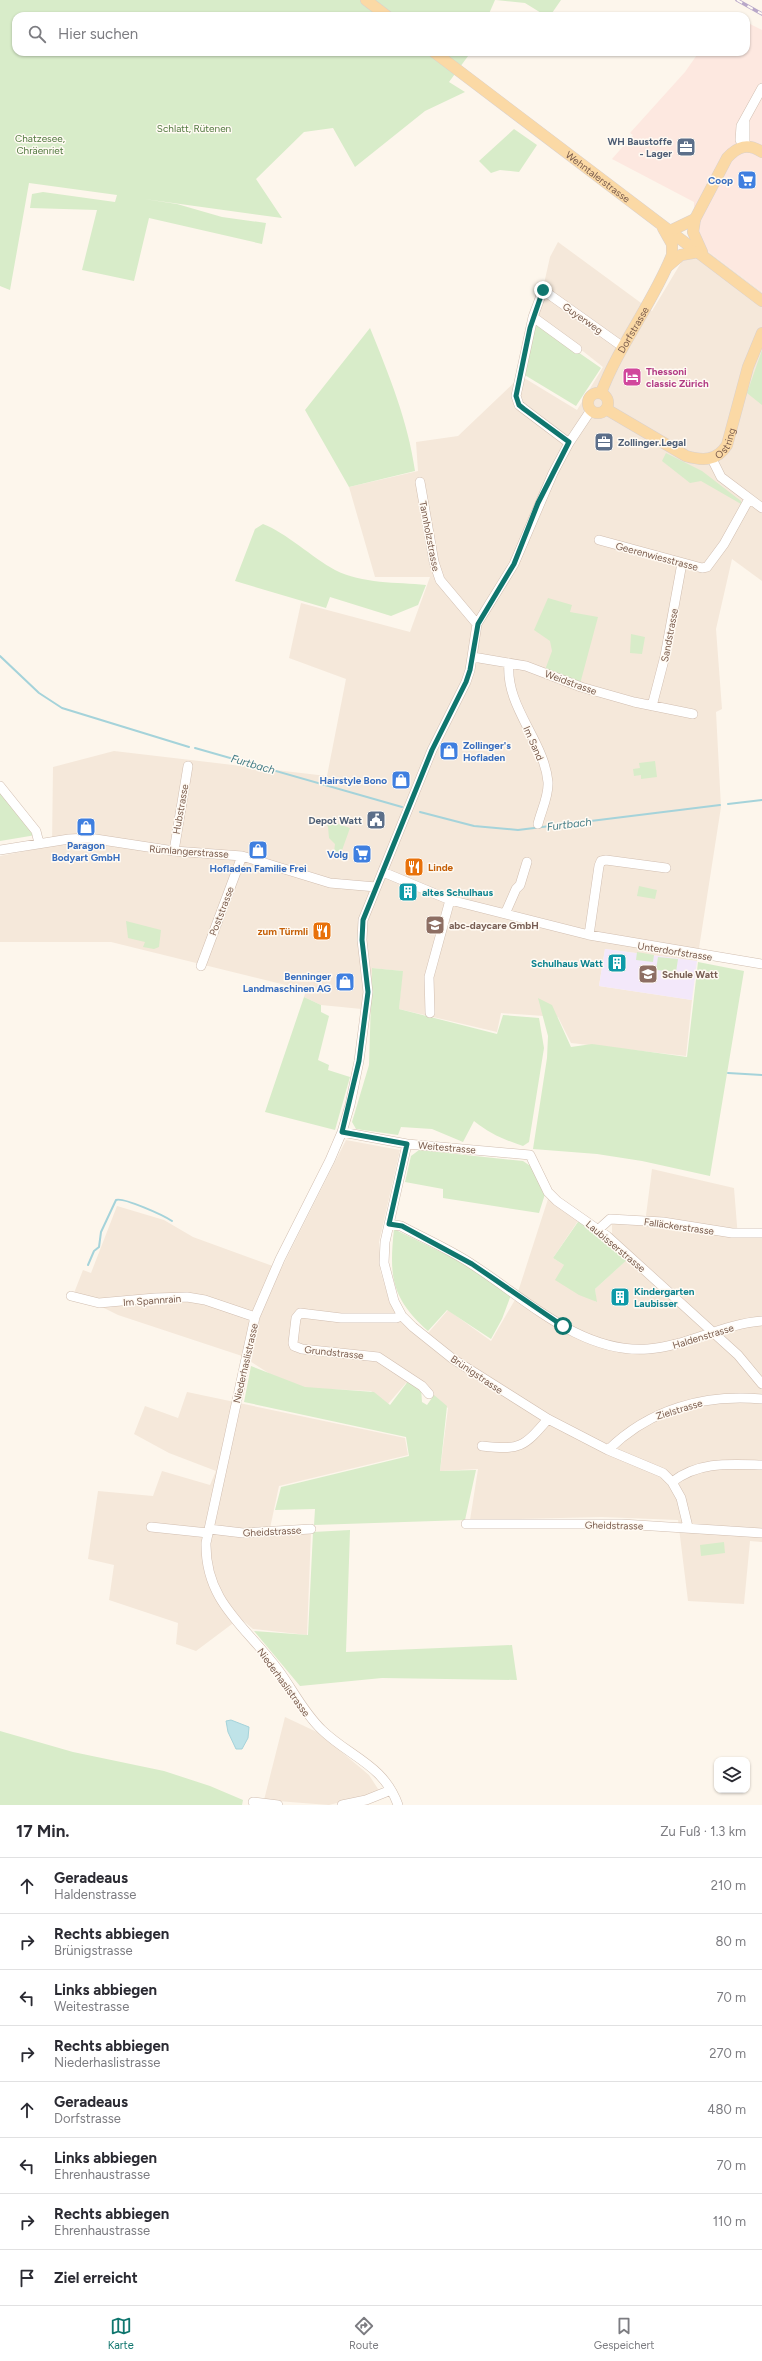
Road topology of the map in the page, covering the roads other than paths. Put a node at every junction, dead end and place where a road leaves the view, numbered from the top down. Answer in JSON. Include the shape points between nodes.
{"nodes":[{"id":1,"x":366,"y":0,"type":"edge"},
{"id":2,"x":382,"y":12,"type":"edge"},
{"id":3,"x":439,"y":56,"type":"edge"},
{"id":4,"x":762,"y":88,"type":"edge"},
{"id":5,"x":745,"y":146,"type":"junction"},
{"id":6,"x":762,"y":152,"type":"edge"},
{"id":7,"x":762,"y":159,"type":"edge"},
{"id":8,"x":695,"y":219,"type":"junction"},
{"id":9,"x":660,"y":224,"type":"junction"},
{"id":10,"x":670,"y":231,"type":"junction"},
{"id":11,"x":702,"y":255,"type":"junction"},
{"id":12,"x":667,"y":266,"type":"junction"},
{"id":13,"x":762,"y":301,"type":"edge"},
{"id":14,"x":534,"y":316,"type":"junction"},
{"id":15,"x":762,"y":333,"type":"edge"},
{"id":16,"x":623,"y":347,"type":"junction"},
{"id":17,"x":576,"y":349,"type":"dead end"},
{"id":18,"x":601,"y":393,"type":"junction"},
{"id":19,"x":606,"y":409,"type":"junction"},
{"id":20,"x":591,"y":410,"type":"junction"},
{"id":21,"x":569,"y":442,"type":"junction"},
{"id":22,"x":712,"y":459,"type":"junction"},
{"id":23,"x":420,"y":482,"type":"dead end"},
{"id":24,"x":749,"y":499,"type":"junction"},
{"id":25,"x":762,"y":508,"type":"edge"},
{"id":26,"x":599,"y":540,"type":"dead end"},
{"id":27,"x":682,"y":563,"type":"junction"},
{"id":28,"x":478,"y":624,"type":"junction"},
{"id":29,"x":473,"y":657,"type":"junction"},
{"id":30,"x":509,"y":664,"type":"junction"},
{"id":31,"x":652,"y":706,"type":"junction"},
{"id":32,"x":693,"y":714,"type":"dead end"},
{"id":33,"x":188,"y":766,"type":"dead end"},
{"id":34,"x":0,"y":786,"type":"edge"},
{"id":35,"x":538,"y":824,"type":"dead end"},
{"id":36,"x":39,"y":843,"type":"junction"},
{"id":37,"x":0,"y":850,"type":"edge"},
{"id":38,"x":174,"y":851,"type":"junction"},
{"id":39,"x":242,"y":856,"type":"junction"},
{"id":40,"x":528,"y":862,"type":"dead end"},
{"id":41,"x":666,"y":868,"type":"dead end"},
{"id":42,"x":383,"y":872,"type":"junction"},
{"id":43,"x":376,"y":887,"type":"junction"},
{"id":44,"x":450,"y":900,"type":"junction"},
{"id":45,"x":505,"y":914,"type":"junction"},
{"id":46,"x":589,"y":935,"type":"junction"},
{"id":47,"x":762,"y":964,"type":"edge"},
{"id":48,"x":200,"y":966,"type":"dead end"},
{"id":49,"x":430,"y":1013,"type":"dead end"},
{"id":50,"x":342,"y":1132,"type":"junction"},
{"id":51,"x":407,"y":1144,"type":"junction"},
{"id":52,"x":530,"y":1155,"type":"joint"},
{"id":53,"x":389,"y":1224,"type":"junction"},
{"id":54,"x":599,"y":1229,"type":"junction"},
{"id":55,"x":762,"y":1233,"type":"edge"},
{"id":56,"x":71,"y":1296,"type":"dead end"},
{"id":57,"x":402,"y":1316,"type":"junction"},
{"id":58,"x":256,"y":1317,"type":"junction"},
{"id":59,"x":762,"y":1321,"type":"edge"},
{"id":60,"x":714,"y":1333,"type":"junction"},
{"id":61,"x":762,"y":1384,"type":"edge"},
{"id":62,"x":429,"y":1394,"type":"dead end"},
{"id":63,"x":762,"y":1399,"type":"edge"},
{"id":64,"x":548,"y":1419,"type":"junction"},
{"id":65,"x":482,"y":1446,"type":"dead end"},
{"id":66,"x":608,"y":1450,"type":"junction"},
{"id":67,"x":762,"y":1465,"type":"edge"},
{"id":68,"x":672,"y":1482,"type":"junction"},
{"id":69,"x":466,"y":1524,"type":"dead end"},
{"id":70,"x":151,"y":1527,"type":"dead end"},
{"id":71,"x":688,"y":1527,"type":"junction"},
{"id":72,"x":311,"y":1529,"type":"dead end"},
{"id":73,"x":208,"y":1531,"type":"junction"},
{"id":74,"x":762,"y":1533,"type":"edge"},
{"id":75,"x":391,"y":1790,"type":"junction"},
{"id":76,"x":253,"y":1802,"type":"dead end"},
{"id":77,"x":278,"y":1805,"type":"edge"},
{"id":78,"x":342,"y":1805,"type":"edge"},
{"id":79,"x":398,"y":1805,"type":"edge"}],
"edges":[{"from":1,"to":2,"type":"main road"},
{"from":3,"to":9,"type":"main road","name":"Wehntalerstrasse"},
{"from":4,"to":5,"type":"street","via":[[739,134]]},
{"from":5,"to":6,"type":"main road"},
{"from":5,"to":7,"type":"main road","via":[[750,153]]},
{"from":5,"to":8,"type":"main road","via":[[733,151],[727,158]]},
{"from":8,"to":10,"type":"main road"},
{"from":8,"to":11,"type":"main road","via":[[694,238]]},
{"from":9,"to":10,"type":"main road","name":"Wehntalerstrasse"},
{"from":9,"to":12,"type":"main road","name":"Dorfstrasse","via":[[672,244],[672,255]]},
{"from":10,"to":11,"type":"main road","name":"Wehntalerstrasse"},
{"from":11,"to":12,"type":"main road","name":"Dorfstrasse","via":[[681,255]]},
{"from":11,"to":13,"type":"main road","name":"Wehntalerstrasse"},
{"from":12,"to":16,"type":"main road","name":"Dorfstrasse"},
{"from":14,"to":16,"type":"street","name":"Guyerweg","via":[[543,290]]},
{"from":14,"to":17,"type":"street"},
{"from":14,"to":21,"type":"street","via":[[517,389],[517,400],[524,409]]},
{"from":15,"to":22,"type":"main road","name":"Ostring","via":[[748,367],[727,445]]},
{"from":16,"to":18,"type":"main road","name":"Dorfstrasse","via":[[607,375]]},
{"from":18,"to":19,"type":"main road","via":[[608,399]]},
{"from":18,"to":20,"type":"main road","via":[[594,393],[589,398]]},
{"from":19,"to":20,"type":"main road","via":[[597,413]]},
{"from":19,"to":22,"type":"main road","name":"Ostring","via":[[686,456]]},
{"from":20,"to":21,"type":"street"},
{"from":21,"to":28,"type":"street","via":[[538,503],[514,564]]},
{"from":22,"to":24,"type":"street","via":[[721,477]]},
{"from":23,"to":28,"type":"street","name":"Tannholzstrasse","via":[[434,562],[440,580]]},
{"from":24,"to":25,"type":"street"},
{"from":24,"to":27,"type":"street","name":"Geerenwiesstrasse","via":[[712,564],[702,568]]},
{"from":26,"to":27,"type":"street","name":"Geerenwiesstrasse"},
{"from":27,"to":31,"type":"street","name":"Sandstrasse","via":[[665,656]]},
{"from":28,"to":29,"type":"street"},
{"from":29,"to":30,"type":"street","name":"Weidstrasse"},
{"from":29,"to":42,"type":"street","via":[[466,682],[432,750]]},
{"from":30,"to":31,"type":"street","name":"Weidstrasse","via":[[546,673],[580,687]]},
{"from":30,"to":35,"type":"street","name":"Im Sand","via":[[515,704],[545,770],[548,783]]},
{"from":31,"to":32,"type":"street","name":"Weidstrasse"},
{"from":33,"to":38,"type":"street","name":"Hubstrasse"},
{"from":34,"to":36,"type":"street","via":[[36,830]]},
{"from":36,"to":37,"type":"street","name":"Rümlangerstrasse"},
{"from":36,"to":38,"type":"street","name":"Rümlangerstrasse","via":[[90,838]]},
{"from":38,"to":39,"type":"street","name":"Rümlangerstrasse"},
{"from":39,"to":43,"type":"street","name":"Rümlangerstrasse","via":[[330,883]]},
{"from":39,"to":48,"type":"street","name":"Poststrasse"},
{"from":40,"to":45,"type":"street"},
{"from":41,"to":46,"type":"street","via":[[601,861]]},
{"from":42,"to":43,"type":"street","name":"Niederhaslistrasse"},
{"from":42,"to":44,"type":"street","name":"Unterdorfstrasse"},
{"from":43,"to":50,"type":"street","name":"Niederhaslistrasse","via":[[363,920],[362,940],[368,992],[359,1061]]},
{"from":44,"to":45,"type":"street","name":"Unterdorfstrasse"},
{"from":44,"to":49,"type":"street","via":[[429,977]]},
{"from":45,"to":46,"type":"street","name":"Unterdorfstrasse"},
{"from":46,"to":47,"type":"street","name":"Unterdorfstrasse"},
{"from":50,"to":51,"type":"street","name":"Weitestrasse"},
{"from":50,"to":58,"type":"street","name":"Niederhaslistrasse","via":[[280,1259]]},
{"from":51,"to":52,"type":"street","name":"Weitestrasse"},
{"from":51,"to":53,"type":"street","name":"Brünigstrasse"},
{"from":52,"to":54,"type":"street","name":"Laubisserstrasse","via":[[548,1192],[556,1202]]},
{"from":53,"to":57,"type":"street","name":"Brünigstrasse","via":[[384,1263],[390,1288]]},
{"from":53,"to":60,"type":"street","name":"Haldenstrasse","via":[[402,1226],[472,1264],[563,1326],[595,1341],[623,1348],[646,1349],[680,1344]]},
{"from":54,"to":55,"type":"street","name":"Falläckerstrasse","via":[[610,1219],[663,1222],[732,1233]]},
{"from":54,"to":60,"type":"street","name":"Laubisserstrasse"},
{"from":56,"to":58,"type":"street","name":"Im Spannrain","via":[[99,1303],[187,1297],[205,1300]]},
{"from":57,"to":62,"type":"street","name":"Grundstrasse","via":[[341,1318],[300,1313],[296,1318],[293,1343],[302,1349],[378,1357],[422,1386]]},
{"from":57,"to":64,"type":"street","name":"Brünigstrasse","via":[[453,1359]]},
{"from":58,"to":73,"type":"street","name":"Niederhaslistrasse"},
{"from":59,"to":60,"type":"street","name":"Haldenstrasse"},
{"from":60,"to":61,"type":"street","name":"Laubisserstrasse"},
{"from":63,"to":66,"type":"street","name":"Zielstrasse","via":[[712,1399],[671,1410],[645,1420]]},
{"from":64,"to":65,"type":"street","via":[[529,1442],[517,1447],[504,1449]]},
{"from":64,"to":66,"type":"street","name":"Brünigstrasse"},
{"from":66,"to":68,"type":"street","name":"Brünigstrasse","via":[[663,1473]]},
{"from":67,"to":68,"type":"street","via":[[707,1466],[689,1472]]},
{"from":68,"to":71,"type":"street","name":"Brünigstrasse","via":[[681,1498]]},
{"from":69,"to":71,"type":"street","name":"Gheidstrasse","via":[[622,1524]]},
{"from":70,"to":73,"type":"street","name":"Gheidstrasse"},
{"from":71,"to":74,"type":"street","name":"Gheidstrasse"},
{"from":72,"to":73,"type":"street","name":"Gheidstrasse","via":[[242,1533]]},
{"from":73,"to":75,"type":"street","name":"Niederhaslistrasse","via":[[208,1571],[215,1592],[224,1606],[278,1670],[313,1721],[382,1777]]},
{"from":75,"to":78,"type":"street","via":[[382,1795]]},
{"from":75,"to":79,"type":"street","name":"Niederhaslistrasse"},
{"from":76,"to":77,"type":"street"}]}
